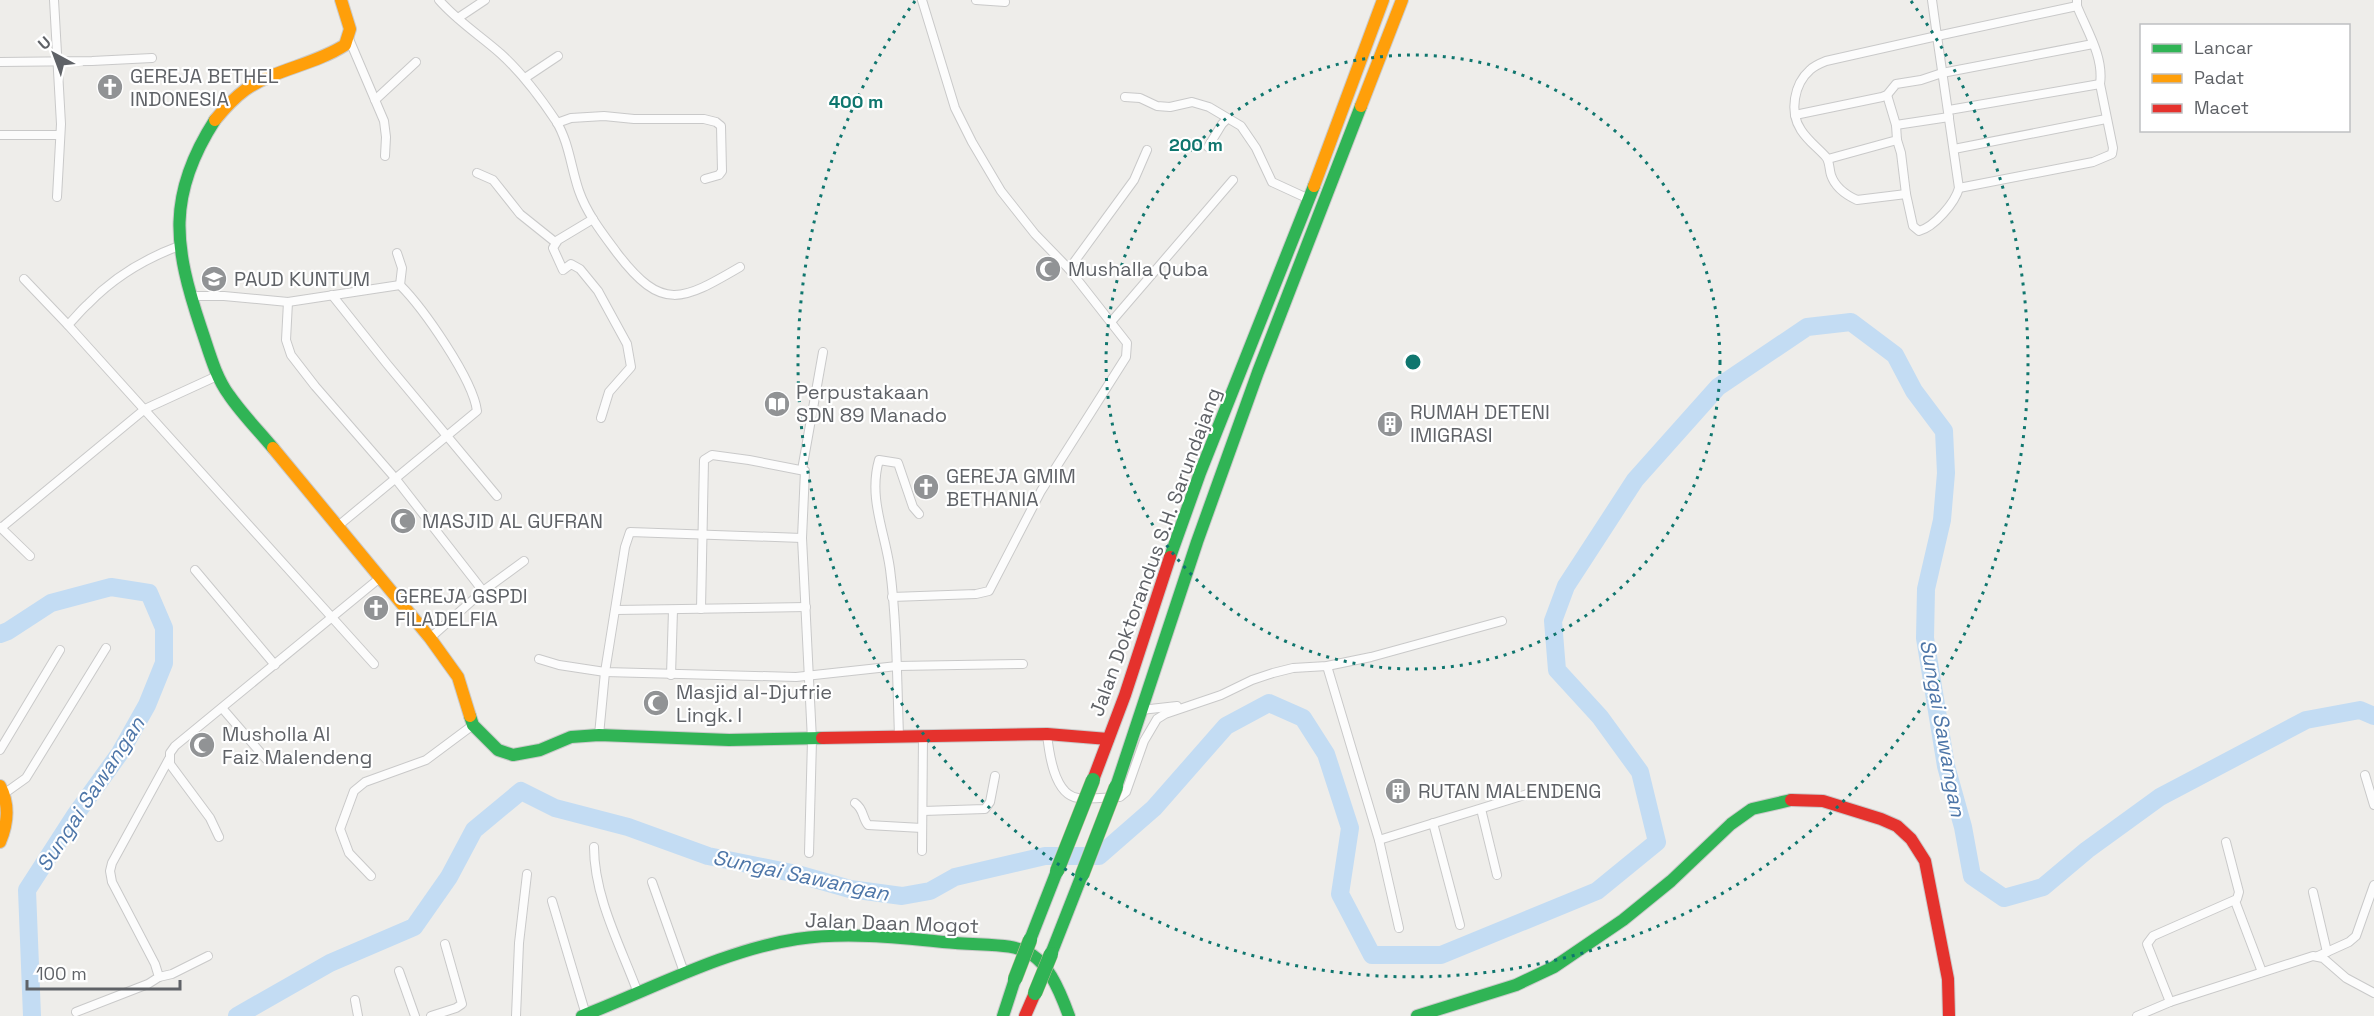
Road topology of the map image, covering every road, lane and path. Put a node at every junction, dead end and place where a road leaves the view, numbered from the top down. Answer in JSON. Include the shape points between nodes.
{"nodes":[{"id":1,"x":54,"y":0,"type":"edge"},
{"id":2,"x":341,"y":0,"type":"edge"},
{"id":3,"x":439,"y":0,"type":"edge"},
{"id":4,"x":485,"y":0,"type":"edge"},
{"id":5,"x":922,"y":0,"type":"edge"},
{"id":6,"x":976,"y":0,"type":"edge"},
{"id":7,"x":1383,"y":0,"type":"edge"},
{"id":8,"x":1402,"y":0,"type":"edge"},
{"id":9,"x":1932,"y":0,"type":"edge"},
{"id":10,"x":1005,"y":2,"type":"dead end"},
{"id":11,"x":2077,"y":3,"type":"edge"},
{"id":12,"x":458,"y":18,"type":"junction"},
{"id":13,"x":1937,"y":36,"type":"junction"},
{"id":14,"x":349,"y":39,"type":"junction"},
{"id":15,"x":2093,"y":44,"type":"junction"},
{"id":16,"x":558,"y":56,"type":"dead end"},
{"id":17,"x":152,"y":58,"type":"dead end"},
{"id":18,"x":56,"y":61,"type":"junction"},
{"id":19,"x":0,"y":62,"type":"edge"},
{"id":20,"x":416,"y":62,"type":"dead end"},
{"id":21,"x":1942,"y":73,"type":"junction"},
{"id":22,"x":525,"y":78,"type":"junction"},
{"id":23,"x":2100,"y":84,"type":"junction"},
{"id":24,"x":1887,"y":95,"type":"junction"},
{"id":25,"x":1125,"y":97,"type":"dead end"},
{"id":26,"x":375,"y":100,"type":"junction"},
{"id":27,"x":1949,"y":114,"type":"junction"},
{"id":28,"x":1795,"y":115,"type":"junction"},
{"id":29,"x":1227,"y":119,"type":"junction"},
{"id":30,"x":2106,"y":119,"type":"junction"},
{"id":31,"x":557,"y":123,"type":"junction"},
{"id":32,"x":1896,"y":125,"type":"junction"},
{"id":33,"x":0,"y":135,"type":"edge"},
{"id":34,"x":59,"y":135,"type":"junction"},
{"id":35,"x":1897,"y":140,"type":"junction"},
{"id":36,"x":1208,"y":147,"type":"dead end"},
{"id":37,"x":1954,"y":149,"type":"junction"},
{"id":38,"x":1147,"y":150,"type":"dead end"},
{"id":39,"x":385,"y":156,"type":"dead end"},
{"id":40,"x":1828,"y":159,"type":"junction"},
{"id":41,"x":477,"y":172,"type":"dead end"},
{"id":42,"x":705,"y":179,"type":"dead end"},
{"id":43,"x":1233,"y":180,"type":"dead end"},
{"id":44,"x":1959,"y":188,"type":"junction"},
{"id":45,"x":1906,"y":194,"type":"junction"},
{"id":46,"x":57,"y":197,"type":"dead end"},
{"id":47,"x":1309,"y":199,"type":"junction"},
{"id":48,"x":593,"y":219,"type":"junction"},
{"id":49,"x":555,"y":242,"type":"junction"},
{"id":50,"x":179,"y":246,"type":"junction"},
{"id":51,"x":397,"y":253,"type":"dead end"},
{"id":52,"x":1286,"y":257,"type":"junction"},
{"id":53,"x":1301,"y":261,"type":"junction"},
{"id":54,"x":740,"y":267,"type":"dead end"},
{"id":55,"x":1069,"y":269,"type":"junction"},
{"id":56,"x":24,"y":279,"type":"dead end"},
{"id":57,"x":400,"y":285,"type":"junction"},
{"id":58,"x":332,"y":295,"type":"junction"},
{"id":59,"x":190,"y":297,"type":"junction"},
{"id":60,"x":288,"y":302,"type":"junction"},
{"id":61,"x":1111,"y":322,"type":"junction"},
{"id":62,"x":68,"y":325,"type":"junction"},
{"id":63,"x":823,"y":352,"type":"dead end"},
{"id":64,"x":217,"y":376,"type":"junction"},
{"id":65,"x":145,"y":409,"type":"junction"},
{"id":66,"x":601,"y":418,"type":"dead end"},
{"id":67,"x":446,"y":434,"type":"junction"},
{"id":68,"x":802,"y":470,"type":"junction"},
{"id":69,"x":396,"y":478,"type":"junction"},
{"id":70,"x":497,"y":496,"type":"dead end"},
{"id":71,"x":919,"y":514,"type":"dead end"},
{"id":72,"x":338,"y":526,"type":"junction"},
{"id":73,"x":0,"y":527,"type":"edge"},
{"id":74,"x":704,"y":534,"type":"junction"},
{"id":75,"x":802,"y":537,"type":"junction"},
{"id":76,"x":30,"y":556,"type":"dead end"},
{"id":77,"x":524,"y":561,"type":"dead end"},
{"id":78,"x":195,"y":570,"type":"dead end"},
{"id":79,"x":381,"y":577,"type":"junction"},
{"id":80,"x":483,"y":591,"type":"junction"},
{"id":81,"x":892,"y":597,"type":"junction"},
{"id":82,"x":806,"y":608,"type":"junction"},
{"id":83,"x":701,"y":609,"type":"junction"},
{"id":84,"x":616,"y":610,"type":"junction"},
{"id":85,"x":673,"y":610,"type":"junction"},
{"id":86,"x":332,"y":617,"type":"junction"},
{"id":87,"x":1502,"y":621,"type":"dead end"},
{"id":88,"x":430,"y":638,"type":"junction"},
{"id":89,"x":106,"y":648,"type":"dead end"},
{"id":90,"x":60,"y":650,"type":"dead end"},
{"id":91,"x":538,"y":659,"type":"dead end"},
{"id":92,"x":374,"y":664,"type":"dead end"},
{"id":93,"x":1023,"y":664,"type":"dead end"},
{"id":94,"x":275,"y":665,"type":"junction"},
{"id":95,"x":897,"y":666,"type":"junction"},
{"id":96,"x":1327,"y":666,"type":"junction"},
{"id":97,"x":605,"y":672,"type":"junction"},
{"id":98,"x":671,"y":675,"type":"junction"},
{"id":99,"x":808,"y":675,"type":"junction"},
{"id":100,"x":1201,"y":702,"type":"junction"},
{"id":101,"x":222,"y":708,"type":"junction"},
{"id":102,"x":1141,"y":710,"type":"junction"},
{"id":103,"x":473,"y":725,"type":"junction"},
{"id":104,"x":1047,"y":734,"type":"junction"},
{"id":105,"x":599,"y":735,"type":"junction"},
{"id":106,"x":899,"y":736,"type":"junction"},
{"id":107,"x":923,"y":736,"type":"junction"},
{"id":108,"x":1108,"y":739,"type":"junction"},
{"id":109,"x":812,"y":740,"type":"junction"},
{"id":110,"x":0,"y":750,"type":"edge"},
{"id":111,"x":170,"y":759,"type":"junction"},
{"id":112,"x":266,"y":759,"type":"dead end"},
{"id":113,"x":2365,"y":775,"type":"dead end"},
{"id":114,"x":995,"y":776,"type":"dead end"},
{"id":115,"x":1550,"y":787,"type":"dead end"},
{"id":116,"x":2,"y":790,"type":"edge"},
{"id":117,"x":855,"y":803,"type":"dead end"},
{"id":118,"x":2374,"y":805,"type":"edge"},
{"id":119,"x":1481,"y":809,"type":"junction"},
{"id":120,"x":923,"y":811,"type":"junction"},
{"id":121,"x":1433,"y":823,"type":"junction"},
{"id":122,"x":922,"y":828,"type":"junction"},
{"id":123,"x":219,"y":837,"type":"dead end"},
{"id":124,"x":1379,"y":840,"type":"junction"},
{"id":125,"x":0,"y":842,"type":"edge"},
{"id":126,"x":2226,"y":842,"type":"dead end"},
{"id":127,"x":594,"y":847,"type":"dead end"},
{"id":128,"x":921,"y":851,"type":"dead end"},
{"id":129,"x":809,"y":853,"type":"dead end"},
{"id":130,"x":527,"y":874,"type":"dead end"},
{"id":131,"x":1497,"y":875,"type":"dead end"},
{"id":132,"x":371,"y":876,"type":"dead end"},
{"id":133,"x":652,"y":882,"type":"dead end"},
{"id":134,"x":2374,"y":885,"type":"edge"},
{"id":135,"x":2313,"y":892,"type":"dead end"},
{"id":136,"x":552,"y":901,"type":"dead end"},
{"id":137,"x":2235,"y":901,"type":"junction"},
{"id":138,"x":1460,"y":925,"type":"dead end"},
{"id":139,"x":1399,"y":928,"type":"dead end"},
{"id":140,"x":445,"y":944,"type":"dead end"},
{"id":141,"x":2322,"y":954,"type":"junction"},
{"id":142,"x":208,"y":956,"type":"dead end"},
{"id":143,"x":399,"y":971,"type":"dead end"},
{"id":144,"x":2262,"y":972,"type":"junction"},
{"id":145,"x":685,"y":975,"type":"junction"},
{"id":146,"x":159,"y":977,"type":"junction"},
{"id":147,"x":638,"y":993,"type":"junction"},
{"id":148,"x":2374,"y":993,"type":"edge"},
{"id":149,"x":355,"y":999,"type":"dead end"},
{"id":150,"x":2170,"y":1002,"type":"junction"},
{"id":151,"x":76,"y":1012,"type":"dead end"},
{"id":152,"x":584,"y":1015,"type":"edge"},
{"id":153,"x":358,"y":1016,"type":"edge"},
{"id":154,"x":415,"y":1016,"type":"edge"},
{"id":155,"x":431,"y":1016,"type":"edge"},
{"id":156,"x":516,"y":1016,"type":"edge"},
{"id":157,"x":1003,"y":1016,"type":"edge"},
{"id":158,"x":1025,"y":1016,"type":"edge"},
{"id":159,"x":1069,"y":1016,"type":"edge"},
{"id":160,"x":1417,"y":1016,"type":"edge"},
{"id":161,"x":1949,"y":1016,"type":"edge"},
{"id":162,"x":2137,"y":1016,"type":"edge"}],
"edges":[{"from":1,"to":18,"type":"street"},
{"from":2,"to":14,"type":"main road","via":[[351,27]]},
{"from":3,"to":12,"type":"street"},
{"from":4,"to":12,"type":"street"},
{"from":5,"to":55,"type":"street","via":[[950,94],[972,142],[1016,211]]},
{"from":6,"to":10,"type":"street"},
{"from":7,"to":47,"type":"main road","name":"Jalan Doktorandus S.H. Sarundajang"},
{"from":8,"to":53,"type":"main road","name":"Jalan Doktorandus S.H. Sarundajang"},
{"from":9,"to":13,"type":"street"},
{"from":11,"to":13,"type":"street"},
{"from":11,"to":15,"type":"street"},
{"from":12,"to":22,"type":"street"},
{"from":13,"to":21,"type":"street"},
{"from":13,"to":28,"type":"street","via":[[1826,61],[1803,78],[1796,91]]},
{"from":14,"to":26,"type":"street"},
{"from":14,"to":50,"type":"main road","via":[[339,50],[244,90],[216,117],[190,170],[180,215]]},
{"from":15,"to":21,"type":"street"},
{"from":15,"to":23,"type":"street","via":[[2099,56]]},
{"from":16,"to":22,"type":"street"},
{"from":17,"to":18,"type":"street"},
{"from":18,"to":19,"type":"street"},
{"from":18,"to":34,"type":"street"},
{"from":20,"to":26,"type":"street"},
{"from":21,"to":24,"type":"street","via":[[1896,84]]},
{"from":21,"to":27,"type":"street"},
{"from":22,"to":31,"type":"street"},
{"from":23,"to":27,"type":"street"},
{"from":23,"to":30,"type":"street"},
{"from":24,"to":28,"type":"street"},
{"from":24,"to":32,"type":"street"},
{"from":25,"to":29,"type":"street","via":[[1170,108],[1183,102],[1200,103]]},
{"from":26,"to":39,"type":"street","via":[[385,125]]},
{"from":27,"to":32,"type":"street"},
{"from":27,"to":37,"type":"street"},
{"from":28,"to":40,"type":"street","via":[[1801,130]]},
{"from":29,"to":36,"type":"street"},
{"from":29,"to":47,"type":"street","via":[[1248,134],[1272,182]]},
{"from":30,"to":37,"type":"street"},
{"from":30,"to":44,"type":"street","via":[[2113,148],[2106,158]]},
{"from":31,"to":42,"type":"street","via":[[604,116],[716,122],[721,126],[722,171]]},
{"from":31,"to":48,"type":"street","via":[[580,193]]},
{"from":32,"to":35,"type":"street"},
{"from":33,"to":34,"type":"street"},
{"from":34,"to":46,"type":"street"},
{"from":35,"to":40,"type":"street"},
{"from":35,"to":45,"type":"street"},
{"from":37,"to":44,"type":"street"},
{"from":38,"to":55,"type":"street","via":[[1134,180]]},
{"from":40,"to":45,"type":"street","via":[[1836,183],[1857,200]]},
{"from":41,"to":49,"type":"street","via":[[493,180],[520,214]]},
{"from":43,"to":61,"type":"street"},
{"from":44,"to":45,"type":"street","via":[[1936,221],[1919,231],[1913,226]]},
{"from":47,"to":52,"type":"main road","name":"Jalan Doktorandus S.H. Sarundajang"},
{"from":48,"to":49,"type":"street"},
{"from":48,"to":54,"type":"street","via":[[632,272],[659,293],[679,295],[703,289]]},
{"from":49,"to":66,"type":"street","via":[[554,251],[563,270],[571,264],[580,268],[598,291],[627,344],[631,367],[609,392]]},
{"from":50,"to":59,"type":"main road"},
{"from":50,"to":62,"type":"street","via":[[130,269]]},
{"from":51,"to":57,"type":"street","via":[[402,268]]},
{"from":52,"to":53,"type":"main road"},
{"from":52,"to":108,"type":"main road","name":"Jalan Doktorandus S.H. Sarundajang","via":[[1200,473]]},
{"from":53,"to":102,"type":"main road","name":"Jalan Doktorandus S.H. Sarundajang","via":[[1201,531]]},
{"from":55,"to":61,"type":"street"},
{"from":56,"to":62,"type":"street"},
{"from":57,"to":58,"type":"street"},
{"from":57,"to":67,"type":"street","via":[[449,349],[477,408],[475,414]]},
{"from":58,"to":60,"type":"street"},
{"from":58,"to":67,"type":"street"},
{"from":59,"to":60,"type":"street"},
{"from":59,"to":64,"type":"main road"},
{"from":60,"to":69,"type":"street","via":[[286,340],[291,355]]},
{"from":61,"to":81,"type":"street","via":[[1127,343],[1126,357],[1041,492],[990,591]]},
{"from":62,"to":65,"type":"street"},
{"from":63,"to":68,"type":"street"},
{"from":64,"to":65,"type":"street"},
{"from":64,"to":72,"type":"main road"},
{"from":65,"to":73,"type":"street"},
{"from":65,"to":86,"type":"street"},
{"from":67,"to":69,"type":"street"},
{"from":67,"to":70,"type":"street"},
{"from":68,"to":74,"type":"street","via":[[712,455],[706,458]]},
{"from":68,"to":75,"type":"street","via":[[806,473]]},
{"from":69,"to":72,"type":"street"},
{"from":69,"to":80,"type":"street"},
{"from":71,"to":81,"type":"street","via":[[898,463],[879,460],[875,505],[889,563]]},
{"from":72,"to":79,"type":"main road"},
{"from":73,"to":76,"type":"street"},
{"from":74,"to":75,"type":"street"},
{"from":74,"to":83,"type":"street"},
{"from":74,"to":84,"type":"street","via":[[630,532]]},
{"from":75,"to":82,"type":"street"},
{"from":77,"to":80,"type":"street"},
{"from":78,"to":94,"type":"street"},
{"from":79,"to":86,"type":"street"},
{"from":79,"to":88,"type":"main road"},
{"from":80,"to":88,"type":"street"},
{"from":81,"to":95,"type":"street"},
{"from":82,"to":83,"type":"street"},
{"from":82,"to":99,"type":"street"},
{"from":83,"to":85,"type":"street"},
{"from":84,"to":85,"type":"street"},
{"from":84,"to":97,"type":"street"},
{"from":85,"to":98,"type":"street"},
{"from":86,"to":92,"type":"street"},
{"from":86,"to":94,"type":"street"},
{"from":87,"to":96,"type":"street"},
{"from":88,"to":103,"type":"main road","via":[[458,677]]},
{"from":89,"to":116,"type":"street","via":[[26,778]]},
{"from":90,"to":110,"type":"street"},
{"from":91,"to":97,"type":"street"},
{"from":93,"to":95,"type":"street"},
{"from":94,"to":101,"type":"street"},
{"from":95,"to":99,"type":"street"},
{"from":95,"to":106,"type":"street"},
{"from":96,"to":100,"type":"street","via":[[1273,673]]},
{"from":96,"to":124,"type":"street"},
{"from":97,"to":98,"type":"street"},
{"from":97,"to":105,"type":"street"},
{"from":98,"to":99,"type":"street"},
{"from":99,"to":109,"type":"street"},
{"from":100,"to":102,"type":"street"},
{"from":100,"to":104,"type":"street","via":[[1157,719],[1144,741],[1126,792],[1120,797],[1078,798],[1066,791],[1059,782]]},
{"from":101,"to":111,"type":"street","via":[[175,746]]},
{"from":101,"to":112,"type":"street"},
{"from":102,"to":158,"type":"main road","name":"Jalan Doktorandus S.H. Sarundajang","bridge":true,"via":[[1116,788]]},
{"from":103,"to":105,"type":"main road","via":[[498,750],[513,755],[540,750],[571,737]]},
{"from":103,"to":132,"type":"street","via":[[426,760],[366,782],[354,791],[340,828],[349,853]]},
{"from":104,"to":107,"type":"main road"},
{"from":104,"to":108,"type":"main road"},
{"from":105,"to":109,"type":"main road"},
{"from":106,"to":107,"type":"main road"},
{"from":106,"to":109,"type":"main road"},
{"from":107,"to":120,"type":"street"},
{"from":108,"to":157,"type":"main road","name":"Jalan Doktorandus S.H. Sarundajang","bridge":true},
{"from":109,"to":129,"type":"street"},
{"from":111,"to":123,"type":"street"},
{"from":111,"to":146,"type":"street","via":[[110,871]]},
{"from":113,"to":118,"type":"street"},
{"from":114,"to":120,"type":"street","via":[[985,809]]},
{"from":115,"to":119,"type":"street"},
{"from":116,"to":125,"type":"main road","via":[[8,823]]},
{"from":117,"to":122,"type":"street","via":[[868,825]]},
{"from":119,"to":121,"type":"street"},
{"from":119,"to":131,"type":"street"},
{"from":120,"to":122,"type":"street"},
{"from":121,"to":124,"type":"street"},
{"from":121,"to":138,"type":"street"},
{"from":122,"to":128,"type":"street"},
{"from":124,"to":139,"type":"street"},
{"from":126,"to":137,"type":"street","via":[[2239,894]]},
{"from":127,"to":147,"type":"street","via":[[598,884]]},
{"from":130,"to":156,"type":"street"},
{"from":133,"to":145,"type":"street"},
{"from":134,"to":141,"type":"street","via":[[2355,936]]},
{"from":135,"to":141,"type":"street"},
{"from":136,"to":152,"type":"street"},
{"from":137,"to":144,"type":"street"},
{"from":137,"to":150,"type":"street","via":[[2149,940],[2147,947]]},
{"from":140,"to":155,"type":"street","via":[[462,1004]]},
{"from":141,"to":144,"type":"street"},
{"from":141,"to":148,"type":"street","via":[[2346,978]]},
{"from":142,"to":146,"type":"street"},
{"from":143,"to":154,"type":"street"},
{"from":144,"to":150,"type":"street"},
{"from":145,"to":147,"type":"main road","name":"Jalan Daan Mogot"},
{"from":145,"to":159,"type":"main road","name":"Jalan Daan Mogot","via":[[795,939],[850,937],[1008,946],[1030,953],[1047,968]]},
{"from":146,"to":151,"type":"street"},
{"from":147,"to":152,"type":"main road","name":"Jalan Daan Mogot"},
{"from":149,"to":153,"type":"street"},
{"from":150,"to":162,"type":"street"},
{"from":160,"to":161,"type":"main road","via":[[1516,985],[1554,967],[1623,920],[1752,809],[1797,799],[1823,801],[1881,819],[1897,826],[1911,839],[1925,861],[1948,979]]}]}
